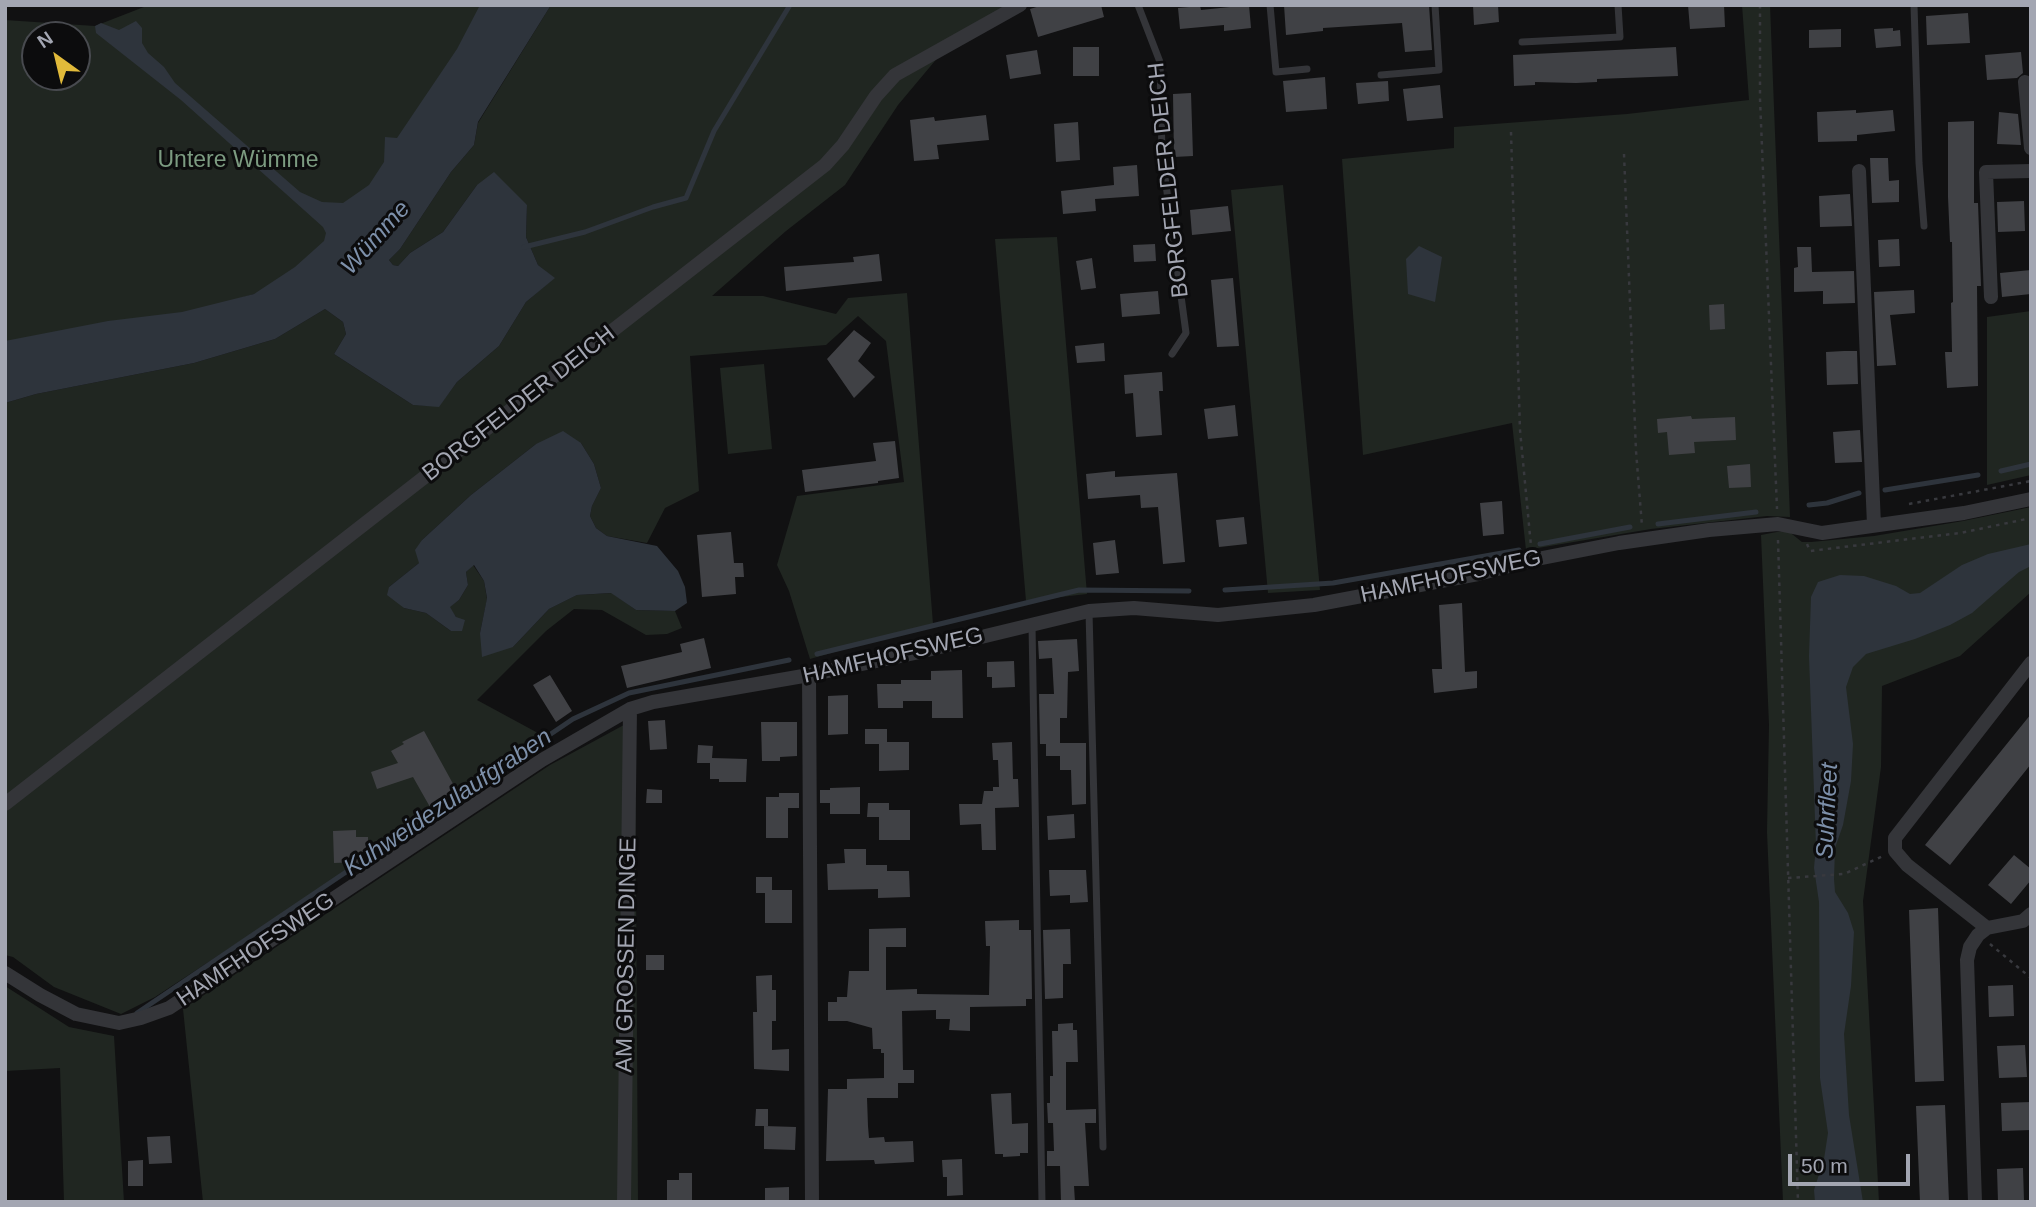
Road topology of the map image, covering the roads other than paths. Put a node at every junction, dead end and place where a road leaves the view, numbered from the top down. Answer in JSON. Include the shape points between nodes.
{"nodes":[{"id":1,"x":1020,"y":5,"type":"edge"},
{"id":2,"x":1138,"y":5,"type":"edge"},
{"id":3,"x":1270,"y":5,"type":"edge"},
{"id":4,"x":1435,"y":5,"type":"edge"},
{"id":5,"x":1619,"y":5,"type":"edge"},
{"id":6,"x":1914,"y":5,"type":"edge"},
{"id":7,"x":1522,"y":42,"type":"dead end"},
{"id":8,"x":1307,"y":69,"type":"dead end"},
{"id":9,"x":1381,"y":75,"type":"dead end"},
{"id":10,"x":2025,"y":82,"type":"dead end"},
{"id":11,"x":2031,"y":148,"type":"edge"},
{"id":12,"x":1859,"y":171,"type":"dead end"},
{"id":13,"x":2031,"y":171,"type":"edge"},
{"id":14,"x":1924,"y":226,"type":"dead end"},
{"id":15,"x":1990,"y":297,"type":"dead end"},
{"id":16,"x":1172,"y":354,"type":"dead end"},
{"id":17,"x":2031,"y":499,"type":"edge"},
{"id":18,"x":1874,"y":525,"type":"junction"},
{"id":19,"x":1089,"y":611,"type":"junction"},
{"id":20,"x":1032,"y":624,"type":"junction"},
{"id":21,"x":2031,"y":663,"type":"edge"},
{"id":22,"x":809,"y":675,"type":"junction"},
{"id":23,"x":630,"y":709,"type":"junction"},
{"id":24,"x":7,"y":805,"type":"edge"},
{"id":25,"x":2031,"y":914,"type":"edge"},
{"id":26,"x":1982,"y":931,"type":"junction"},
{"id":27,"x":5,"y":973,"type":"edge"},
{"id":28,"x":1103,"y":1147,"type":"dead end"},
{"id":29,"x":624,"y":1202,"type":"edge"},
{"id":30,"x":812,"y":1202,"type":"edge"},
{"id":31,"x":1042,"y":1202,"type":"edge"},
{"id":32,"x":1975,"y":1202,"type":"edge"}],
"edges":[{"from":1,"to":24,"type":"street","name":"BORGFELDER DEICH","via":[[895,75],[825,165]]},
{"from":2,"to":16,"type":"lane","name":"BORGFELDER DEICH","via":[[1160,62],[1162,155],[1186,333]]},
{"from":3,"to":8,"type":"lane","via":[[1276,72]]},
{"from":4,"to":9,"type":"lane","via":[[1439,70]]},
{"from":5,"to":7,"type":"lane","via":[[1620,37]]},
{"from":6,"to":14,"type":"lane"},
{"from":10,"to":11,"type":"street"},
{"from":12,"to":18,"type":"street"},
{"from":13,"to":15,"type":"street","via":[[1986,172]]},
{"from":17,"to":18,"type":"street","name":"HAMFHOFSWEG"},
{"from":18,"to":19,"type":"street","name":"HAMFHOFSWEG","via":[[1822,533],[1778,524],[1643,540],[1314,605],[1218,615],[1134,608]]},
{"from":19,"to":20,"type":"street","name":"HAMFHOFSWEG"},
{"from":19,"to":28,"type":"lane"},
{"from":20,"to":22,"type":"street","name":"HAMFHOFSWEG"},
{"from":20,"to":31,"type":"lane"},
{"from":21,"to":26,"type":"street","via":[[1895,838],[1895,851],[1907,865]]},
{"from":22,"to":23,"type":"street","name":"HAMFHOFSWEG"},
{"from":22,"to":30,"type":"street"},
{"from":23,"to":27,"type":"street","name":"HAMFHOFSWEG","via":[[542,760],[169,1008],[119,1023],[76,1014]]},
{"from":23,"to":29,"type":"street","name":"AM GROSSEN DINGE"},
{"from":25,"to":26,"type":"street","via":[[2023,922]]},
{"from":26,"to":32,"type":"street","via":[[1967,960]]}]}
